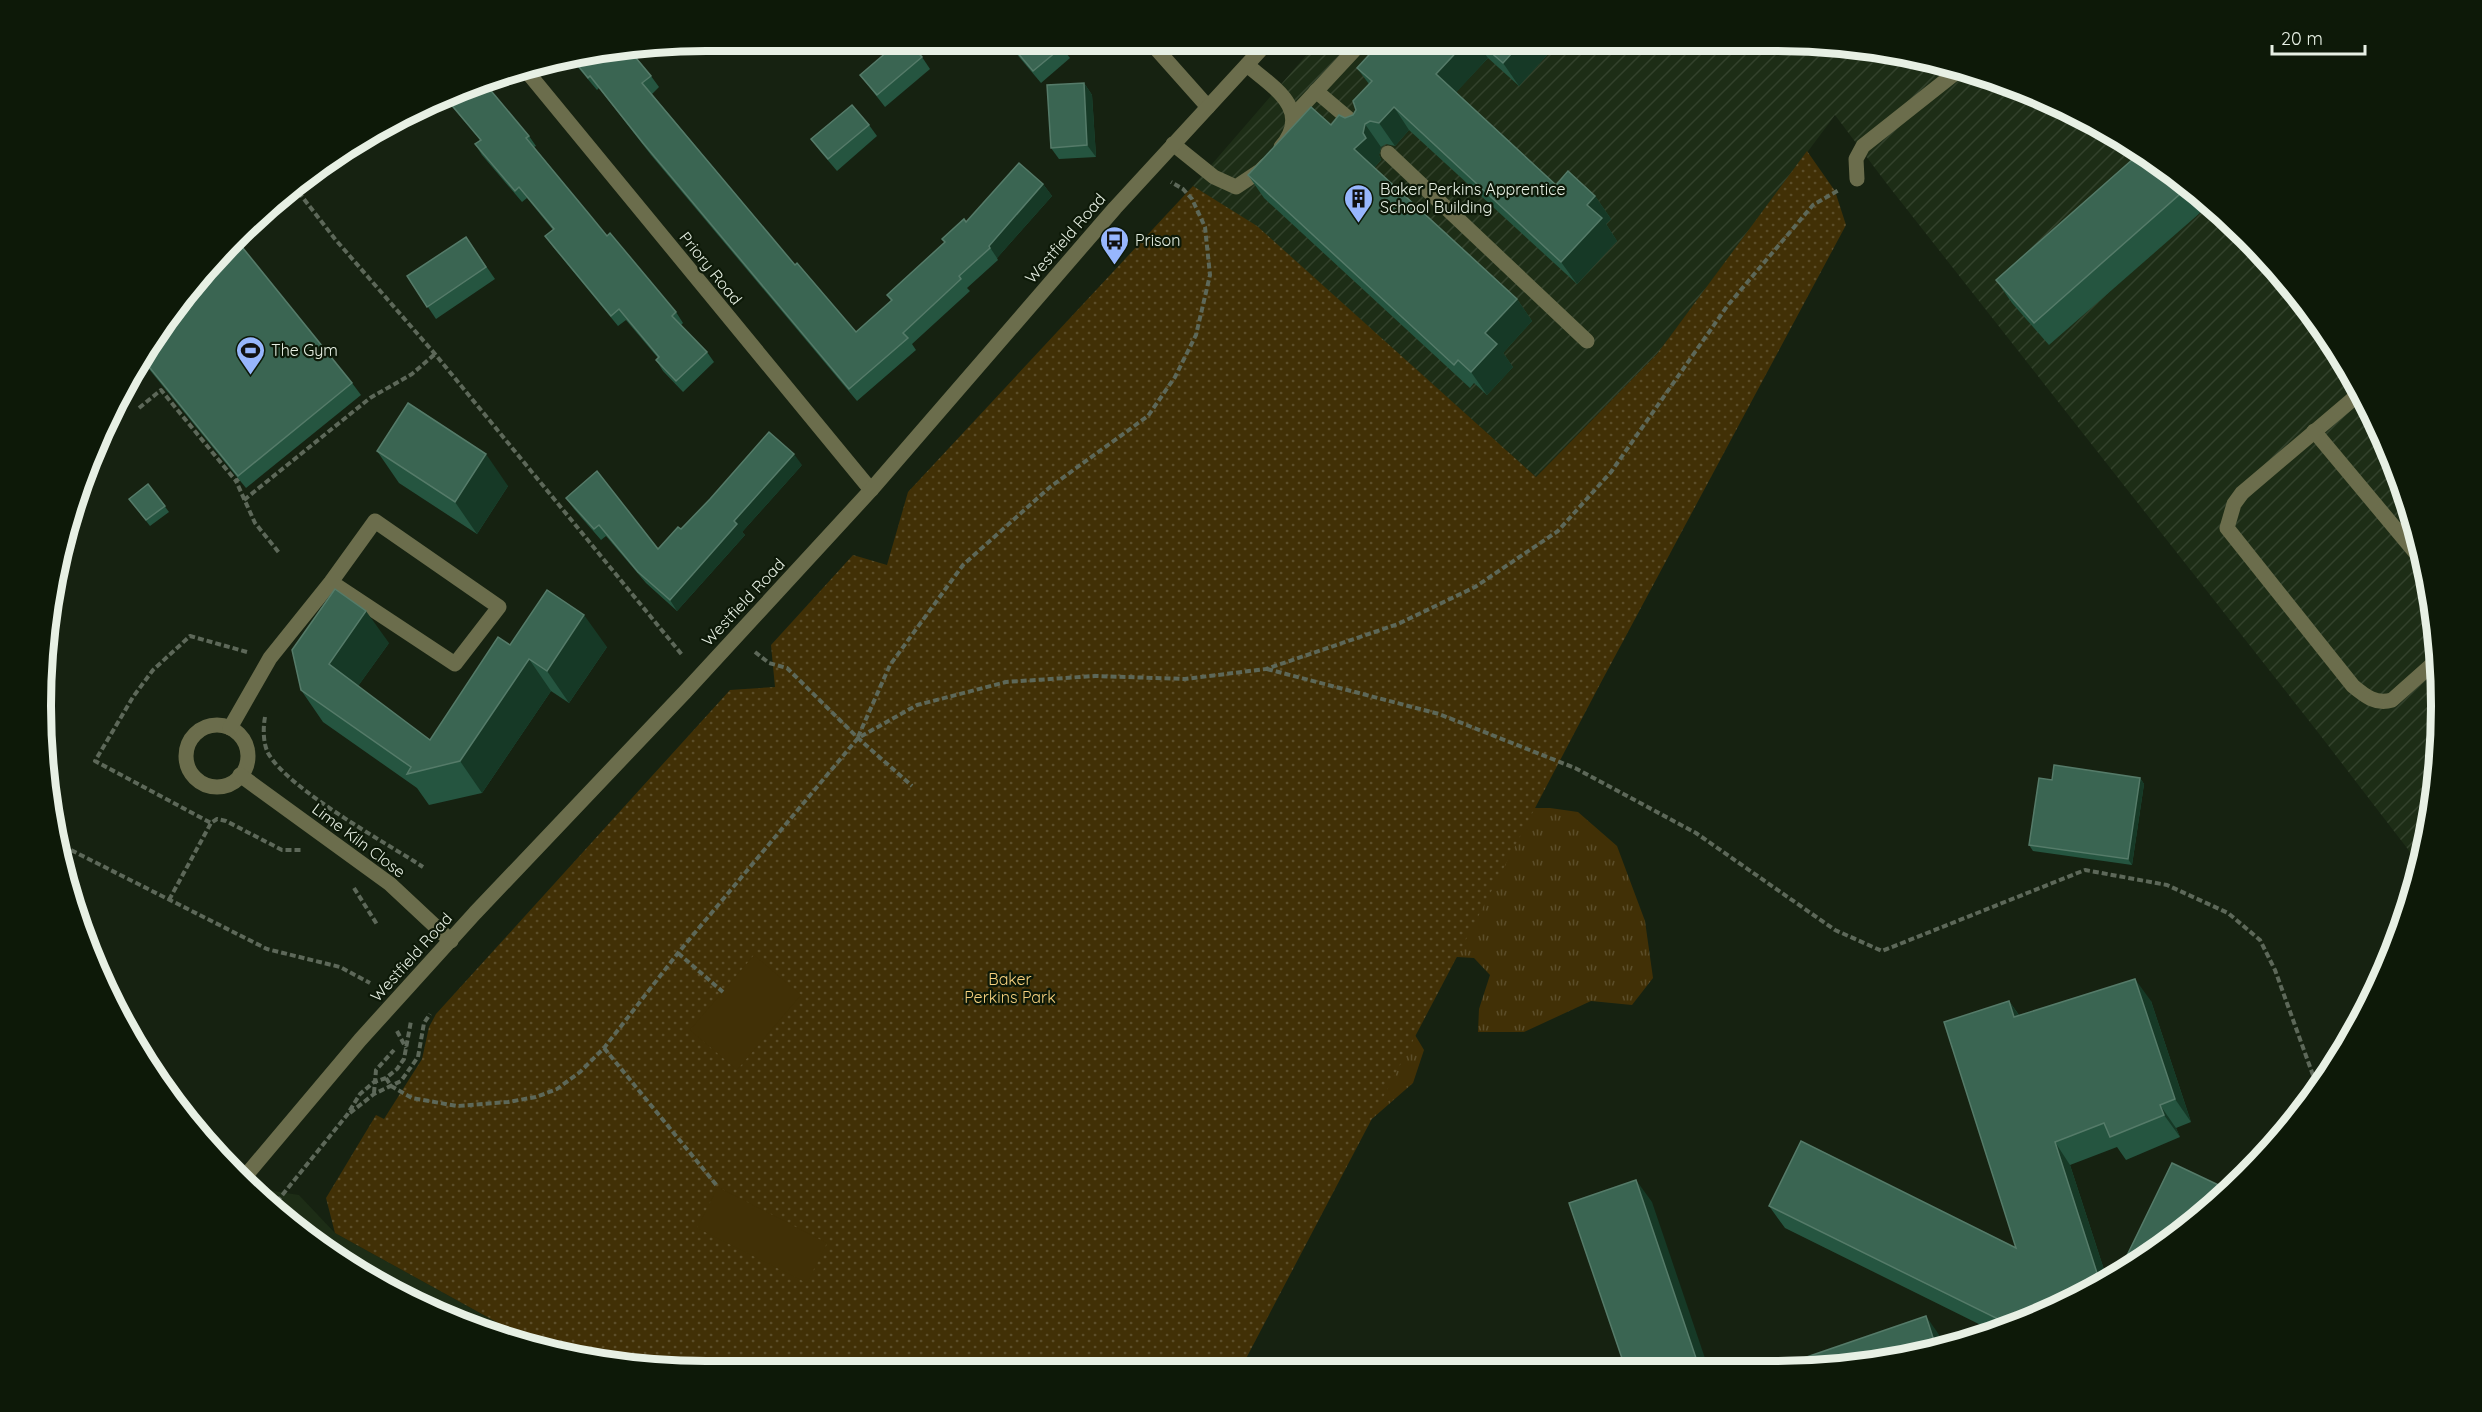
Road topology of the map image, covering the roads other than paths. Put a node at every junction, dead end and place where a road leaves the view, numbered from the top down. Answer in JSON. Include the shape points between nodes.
{"nodes":[{"id":1,"x":1158,"y":51,"type":"edge"},
{"id":2,"x":1260,"y":51,"type":"edge"},
{"id":3,"x":1353,"y":51,"type":"edge"},
{"id":4,"x":1247,"y":65,"type":"junction"},
{"id":5,"x":530,"y":75,"type":"edge"},
{"id":6,"x":1953,"y":75,"type":"edge"},
{"id":7,"x":1316,"y":91,"type":"junction"},
{"id":8,"x":1208,"y":107,"type":"junction"},
{"id":9,"x":1294,"y":116,"type":"junction"},
{"id":10,"x":1362,"y":131,"type":"edge"},
{"id":11,"x":1173,"y":144,"type":"junction"},
{"id":12,"x":1388,"y":153,"type":"dead end"},
{"id":13,"x":1857,"y":179,"type":"road end"},
{"id":14,"x":1587,"y":341,"type":"dead end"},
{"id":15,"x":2353,"y":398,"type":"edge"},
{"id":16,"x":2314,"y":431,"type":"junction"},
{"id":17,"x":871,"y":490,"type":"junction"},
{"id":18,"x":2412,"y":548,"type":"edge"},
{"id":19,"x":331,"y":582,"type":"junction"},
{"id":20,"x":2430,"y":666,"type":"edge"},
{"id":21,"x":230,"y":728,"type":"junction"},
{"id":22,"x":240,"y":775,"type":"junction"},
{"id":23,"x":451,"y":940,"type":"junction"},
{"id":24,"x":248,"y":1173,"type":"edge"}],
"edges":[{"from":1,"to":8,"type":"street"},
{"from":2,"to":4,"type":"street","name":"Westfield Road"},
{"from":3,"to":7,"type":"street"},
{"from":4,"to":8,"type":"street","name":"Westfield Road"},
{"from":4,"to":9,"type":"street","via":[[1287,100]]},
{"from":5,"to":17,"type":"street","name":"Priory Road"},
{"from":6,"to":13,"type":"street","via":[[1863,146],[1856,159]]},
{"from":7,"to":9,"type":"street"},
{"from":7,"to":10,"type":"street"},
{"from":8,"to":11,"type":"street","name":"Westfield Road"},
{"from":9,"to":11,"type":"street","via":[[1288,139],[1260,171],[1236,187],[1214,177]]},
{"from":11,"to":17,"type":"street","name":"Westfield Road"},
{"from":12,"to":14,"type":"street"},
{"from":15,"to":16,"type":"street"},
{"from":16,"to":18,"type":"street"},
{"from":16,"to":20,"type":"street","via":[[2242,493],[2234,504],[2227,528],[2364,696],[2375,701],[2392,700]]},
{"from":17,"to":23,"type":"street","name":"Westfield Road"},
{"from":19,"to":19,"type":"street","via":[[375,521],[499,607],[455,664]]},
{"from":19,"to":21,"type":"street","via":[[270,658]]},
{"from":21,"to":22,"type":"street","via":[[244,741],[247,750],[248,760]]},
{"from":21,"to":22,"type":"street","via":[[212,725],[196,733],[187,750],[188,767],[193,776],[209,786],[230,784]]},
{"from":22,"to":23,"type":"street","name":"Lime Kiln Close","via":[[390,884]]},
{"from":23,"to":24,"type":"street","name":"Westfield Road"}]}
